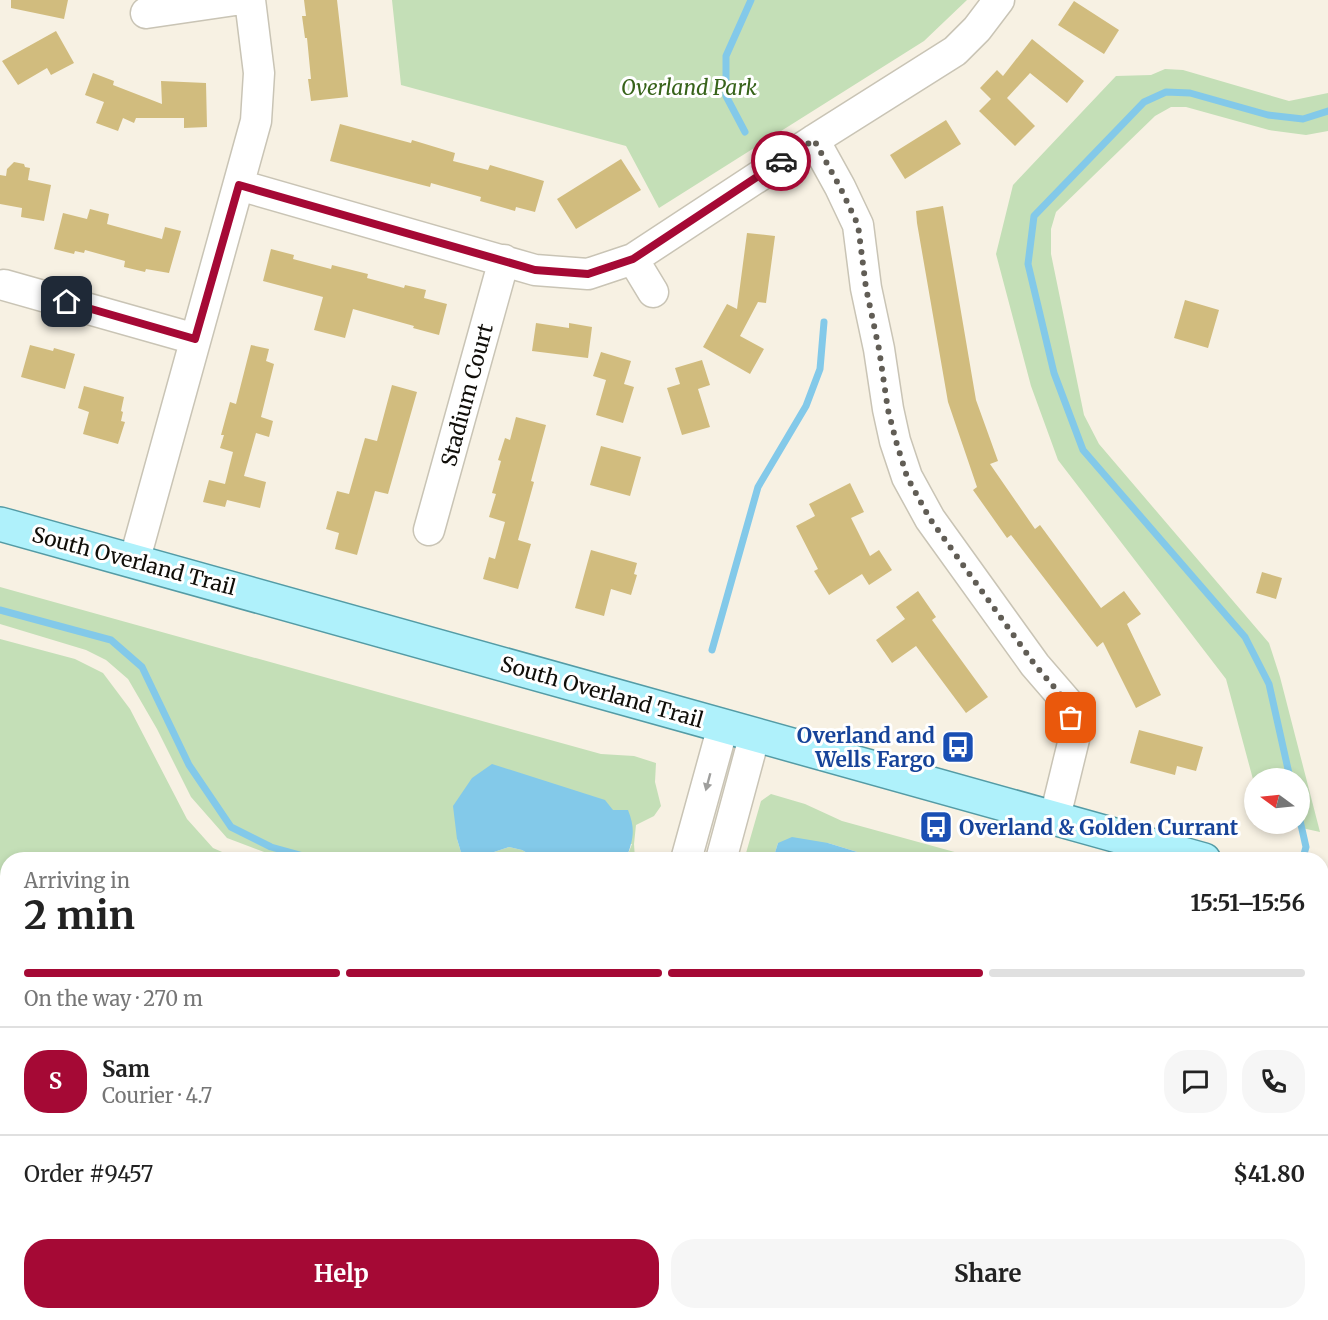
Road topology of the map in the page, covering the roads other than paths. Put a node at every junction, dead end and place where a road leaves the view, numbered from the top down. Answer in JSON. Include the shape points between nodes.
{"nodes":[{"id":1,"x":235,"y":0,"type":"edge"},
{"id":2,"x":250,"y":0,"type":"edge"},
{"id":3,"x":999,"y":0,"type":"edge"},
{"id":4,"x":146,"y":13,"type":"dead end"},
{"id":5,"x":814,"y":140,"type":"junction"},
{"id":6,"x":239,"y":185,"type":"junction"},
{"id":7,"x":633,"y":259,"type":"junction"},
{"id":8,"x":504,"y":260,"type":"junction"},
{"id":9,"x":4,"y":285,"type":"dead end"},
{"id":10,"x":652,"y":292,"type":"dead end"},
{"id":11,"x":195,"y":339,"type":"junction"},
{"id":12,"x":0,"y":524,"type":"edge"},
{"id":13,"x":429,"y":530,"type":"dead end"},
{"id":14,"x":134,"y":562,"type":"junction"},
{"id":15,"x":723,"y":726,"type":"junction"},
{"id":16,"x":755,"y":734,"type":"junction"},
{"id":17,"x":1055,"y":817,"type":"junction"},
{"id":18,"x":689,"y":852,"type":"edge"},
{"id":19,"x":723,"y":852,"type":"edge"},
{"id":20,"x":1176,"y":852,"type":"edge"}],
"edges":[{"from":1,"to":4,"type":"street"},
{"from":2,"to":6,"type":"street","via":[[259,73],[256,121]]},
{"from":3,"to":5,"type":"street","via":[[955,51]]},
{"from":5,"to":7,"type":"street"},
{"from":5,"to":17,"type":"street","via":[[858,225],[888,410],[907,477],[930,519],[1035,665],[1067,702],[1075,735]]},
{"from":6,"to":8,"type":"street"},
{"from":6,"to":11,"type":"street"},
{"from":7,"to":8,"type":"street","via":[[588,274],[535,270]]},
{"from":7,"to":10,"type":"street"},
{"from":8,"to":13,"type":"street","name":"Stadium Court"},
{"from":9,"to":11,"type":"street"},
{"from":11,"to":14,"type":"street"},
{"from":12,"to":14,"type":"main road","name":"South Overland Trail"},
{"from":14,"to":15,"type":"main road","name":"South Overland Trail"},
{"from":15,"to":16,"type":"main road","name":"South Overland Trail"},
{"from":15,"to":18,"type":"street","one_way":true},
{"from":16,"to":17,"type":"main road","name":"South Overland Trail"},
{"from":16,"to":19,"type":"street"},
{"from":17,"to":20,"type":"main road","name":"South Overland Trail"}]}
